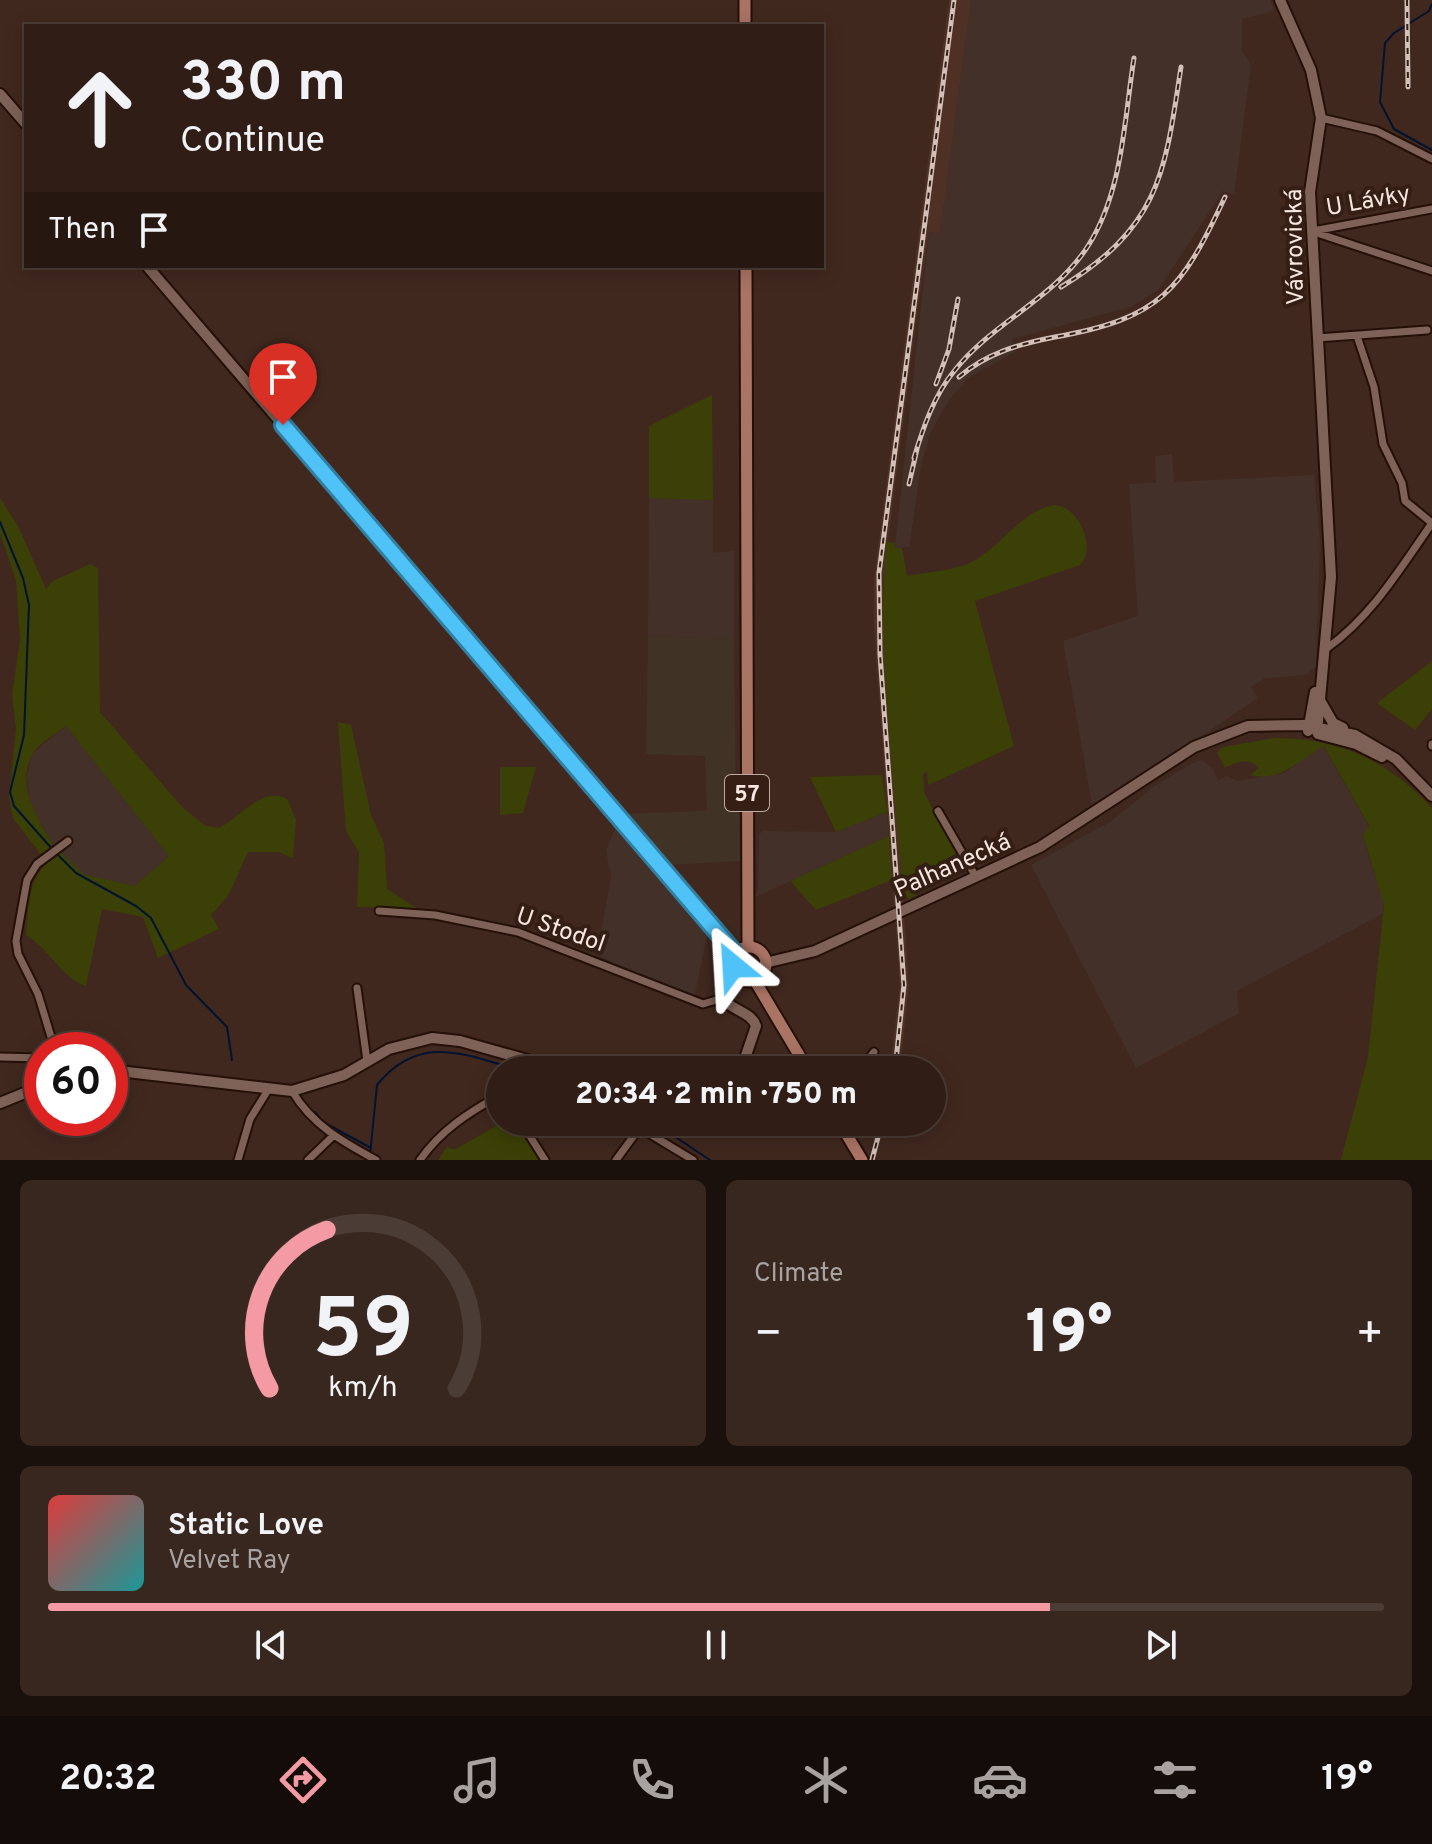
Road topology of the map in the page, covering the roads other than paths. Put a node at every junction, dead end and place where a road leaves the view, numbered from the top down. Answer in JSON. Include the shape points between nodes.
{"nodes":[{"id":1,"x":745,"y":0,"type":"edge"},
{"id":2,"x":1280,"y":0,"type":"edge"},
{"id":3,"x":745,"y":24,"type":"edge"},
{"id":4,"x":0,"y":94,"type":"edge"},
{"id":5,"x":1321,"y":118,"type":"junction"},
{"id":6,"x":24,"y":122,"type":"edge"},
{"id":7,"x":1432,"y":159,"type":"edge"},
{"id":8,"x":1432,"y":209,"type":"edge"},
{"id":9,"x":1311,"y":231,"type":"junction"},
{"id":10,"x":149,"y":268,"type":"edge"},
{"id":11,"x":746,"y":268,"type":"edge"},
{"id":12,"x":1432,"y":271,"type":"edge"},
{"id":13,"x":1427,"y":330,"type":"dead end"},
{"id":14,"x":1357,"y":336,"type":"junction"},
{"id":15,"x":1317,"y":338,"type":"junction"},
{"id":16,"x":1432,"y":523,"type":"edge"},
{"id":17,"x":1326,"y":649,"type":"junction"},
{"id":18,"x":1320,"y":683,"type":"junction"},
{"id":19,"x":1320,"y":699,"type":"junction"},
{"id":20,"x":1313,"y":729,"type":"junction"},
{"id":21,"x":1355,"y":735,"type":"junction"},
{"id":22,"x":1404,"y":768,"type":"junction"},
{"id":23,"x":1432,"y":796,"type":"edge"},
{"id":24,"x":938,"y":811,"type":"dead end"},
{"id":25,"x":68,"y":841,"type":"dead end"},
{"id":26,"x":976,"y":877,"type":"junction"},
{"id":27,"x":379,"y":911,"type":"dead end"},
{"id":28,"x":748,"y":945,"type":"junction"},
{"id":29,"x":734,"y":952,"type":"junction"},
{"id":30,"x":770,"y":962,"type":"junction"},
{"id":31,"x":737,"y":974,"type":"junction"},
{"id":32,"x":755,"y":981,"type":"junction"},
{"id":33,"x":357,"y":988,"type":"dead end"},
{"id":34,"x":723,"y":998,"type":"junction"},
{"id":35,"x":50,"y":1032,"type":"edge"},
{"id":36,"x":874,"y":1052,"type":"dead end"},
{"id":37,"x":500,"y":1056,"type":"edge"},
{"id":38,"x":746,"y":1056,"type":"edge"},
{"id":39,"x":800,"y":1056,"type":"edge"},
{"id":40,"x":871,"y":1056,"type":"edge"},
{"id":41,"x":0,"y":1057,"type":"edge"},
{"id":42,"x":24,"y":1058,"type":"edge"},
{"id":43,"x":367,"y":1061,"type":"junction"},
{"id":44,"x":128,"y":1072,"type":"edge"},
{"id":45,"x":268,"y":1090,"type":"junction"},
{"id":46,"x":292,"y":1091,"type":"junction"},
{"id":47,"x":24,"y":1093,"type":"edge"},
{"id":48,"x":0,"y":1103,"type":"edge"},
{"id":49,"x":486,"y":1103,"type":"edge"},
{"id":50,"x":333,"y":1136,"type":"junction"},
{"id":51,"x":530,"y":1136,"type":"edge"},
{"id":52,"x":634,"y":1136,"type":"edge"},
{"id":53,"x":658,"y":1136,"type":"edge"},
{"id":54,"x":847,"y":1136,"type":"edge"},
{"id":55,"x":238,"y":1160,"type":"edge"},
{"id":56,"x":308,"y":1160,"type":"edge"},
{"id":57,"x":376,"y":1160,"type":"edge"},
{"id":58,"x":420,"y":1160,"type":"edge"},
{"id":59,"x":545,"y":1160,"type":"edge"},
{"id":60,"x":616,"y":1160,"type":"edge"},
{"id":61,"x":693,"y":1160,"type":"edge"},
{"id":62,"x":862,"y":1160,"type":"edge"}],
"edges":[{"from":1,"to":3,"type":"main road"},
{"from":2,"to":5,"type":"street","name":"Vávrovická","via":[[1316,84]]},
{"from":4,"to":6,"type":"street"},
{"from":5,"to":7,"type":"street","via":[[1377,131]]},
{"from":5,"to":9,"type":"street","name":"Vávrovická","via":[[1310,192]]},
{"from":8,"to":9,"type":"street","name":"U Lávky"},
{"from":9,"to":12,"type":"street"},
{"from":9,"to":15,"type":"street","name":"Vávrovická"},
{"from":10,"to":29,"type":"street"},
{"from":11,"to":28,"type":"main road","number":"57"},
{"from":13,"to":14,"type":"street"},
{"from":14,"to":15,"type":"street"},
{"from":14,"to":16,"type":"street","via":[[1374,387],[1383,444],[1405,501]]},
{"from":15,"to":17,"type":"street","name":"Vávrovická","via":[[1331,577]]},
{"from":16,"to":17,"type":"street","via":[[1385,593]]},
{"from":17,"to":18,"type":"street"},
{"from":18,"to":19,"type":"street"},
{"from":18,"to":20,"type":"street"},
{"from":19,"to":20,"type":"street"},
{"from":19,"to":21,"type":"street","via":[[1333,723]]},
{"from":20,"to":21,"type":"street"},
{"from":20,"to":22,"type":"street"},
{"from":20,"to":26,"type":"street","name":"Palhanecká","via":[[1248,726],[1194,747],[1040,847]]},
{"from":21,"to":22,"type":"street"},
{"from":22,"to":23,"type":"street"},
{"from":24,"to":26,"type":"street"},
{"from":25,"to":35,"type":"street","via":[[37,864],[27,880],[16,941]]},
{"from":26,"to":30,"type":"street","name":"Palhanecká","via":[[820,949]]},
{"from":27,"to":34,"type":"street","name":"U Stodol","via":[[435,915],[518,932],[703,1004]]},
{"from":28,"to":29,"type":"main road"},
{"from":28,"to":30,"type":"main road"},
{"from":29,"to":31,"type":"main road"},
{"from":30,"to":32,"type":"main road"},
{"from":31,"to":32,"type":"main road"},
{"from":31,"to":34,"type":"street","via":[[725,986]]},
{"from":32,"to":39,"type":"main road"},
{"from":33,"to":43,"type":"street"},
{"from":34,"to":38,"type":"street","via":[[756,1024]]},
{"from":36,"to":40,"type":"street"},
{"from":37,"to":43,"type":"street","via":[[460,1041],[432,1038],[403,1044]]},
{"from":41,"to":42,"type":"street"},
{"from":43,"to":46,"type":"street","via":[[328,1082]]},
{"from":44,"to":45,"type":"street"},
{"from":45,"to":46,"type":"street"},
{"from":45,"to":55,"type":"street","via":[[250,1119]]},
{"from":46,"to":50,"type":"street","via":[[302,1109]]},
{"from":47,"to":48,"type":"street"},
{"from":49,"to":58,"type":"street","via":[[461,1117]]},
{"from":50,"to":56,"type":"street"},
{"from":50,"to":57,"type":"street"},
{"from":51,"to":59,"type":"street"},
{"from":52,"to":60,"type":"street"},
{"from":53,"to":61,"type":"street"},
{"from":54,"to":62,"type":"main road"}]}
